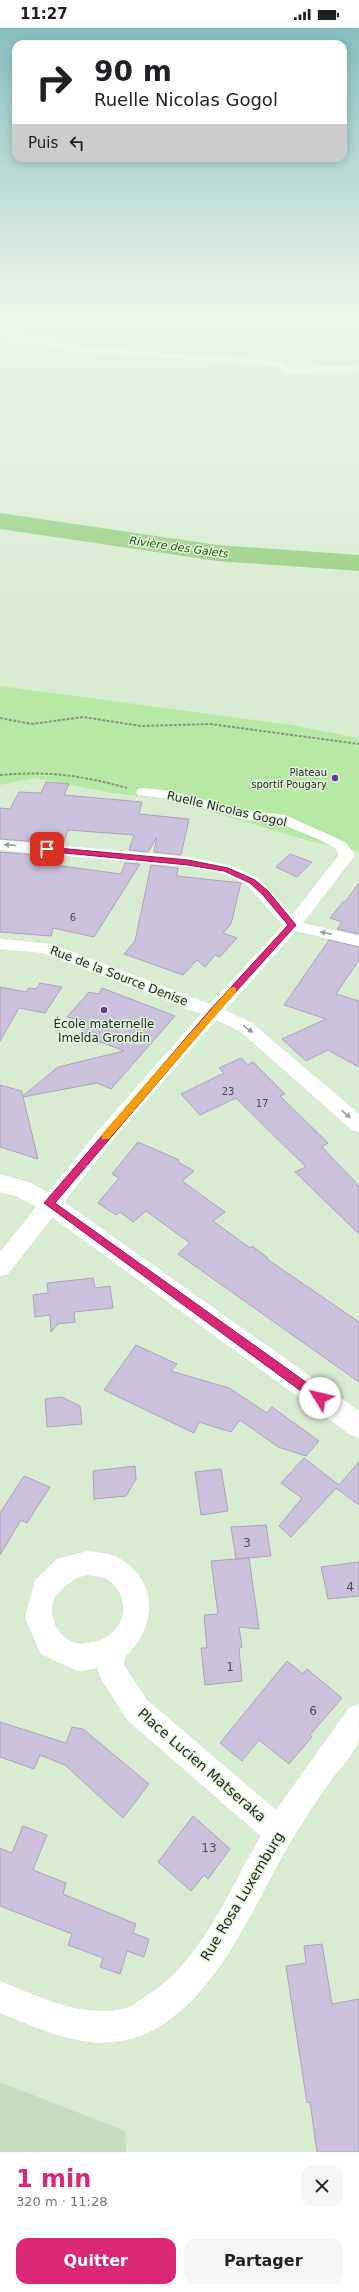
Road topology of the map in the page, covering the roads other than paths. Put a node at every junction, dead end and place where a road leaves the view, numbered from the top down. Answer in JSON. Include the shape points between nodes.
{"nodes":[{"id":1,"x":143,"y":792,"type":"road end"},
{"id":2,"x":0,"y":844,"type":"edge"},
{"id":3,"x":353,"y":856,"type":"edge"},
{"id":4,"x":292,"y":925,"type":"junction"},
{"id":5,"x":359,"y":941,"type":"edge"},
{"id":6,"x":0,"y":944,"type":"edge"},
{"id":7,"x":213,"y":1012,"type":"junction"},
{"id":8,"x":359,"y":1125,"type":"edge"},
{"id":9,"x":0,"y":1183,"type":"edge"},
{"id":10,"x":49,"y":1203,"type":"junction"},
{"id":11,"x":0,"y":1268,"type":"edge"},
{"id":12,"x":359,"y":1426,"type":"edge"},
{"id":13,"x":110,"y":1652,"type":"dead end"},
{"id":14,"x":359,"y":1718,"type":"edge"},
{"id":15,"x":279,"y":1832,"type":"junction"},
{"id":16,"x":0,"y":1997,"type":"edge"}],
"edges":[{"from":1,"to":3,"type":"street","name":"Ruelle Nicolas Gogol","via":[[171,795],[245,815],[280,818],[325,837]]},
{"from":4,"to":2,"type":"street","one_way":true,"via":[[252,881],[226,869],[188,862]]},
{"from":3,"to":4,"type":"street","name":"Ruelle Nicolas Gogol","via":[[335,872]]},
{"from":5,"to":4,"type":"street","one_way":true},
{"from":4,"to":7,"type":"street","name":"Ruelle Nicolas Gogol"},
{"from":6,"to":7,"type":"street","name":"Rue de la Source Denise","via":[[46,948]]},
{"from":7,"to":8,"type":"street","name":"Rue de la Source Denise","one_way":true,"via":[[246,1027]]},
{"from":7,"to":10,"type":"street","name":"Ruelle Nicolas Gogol"},
{"from":9,"to":10,"type":"street","via":[[23,1189]]},
{"from":10,"to":11,"type":"street","name":"Ruelle Nicolas Gogol"},
{"from":10,"to":12,"type":"street"},
{"from":13,"to":15,"type":"street","name":"Place Lucien Matseraka","via":[[111,1669],[137,1710]]},
{"from":14,"to":15,"type":"street","name":"Rue Rosa Luxemburg"},
{"from":15,"to":16,"type":"street","name":"Rue Rosa Luxemburg","via":[[211,1953],[180,1991],[154,2011],[126,2024],[93,2026],[53,2019]]}]}
